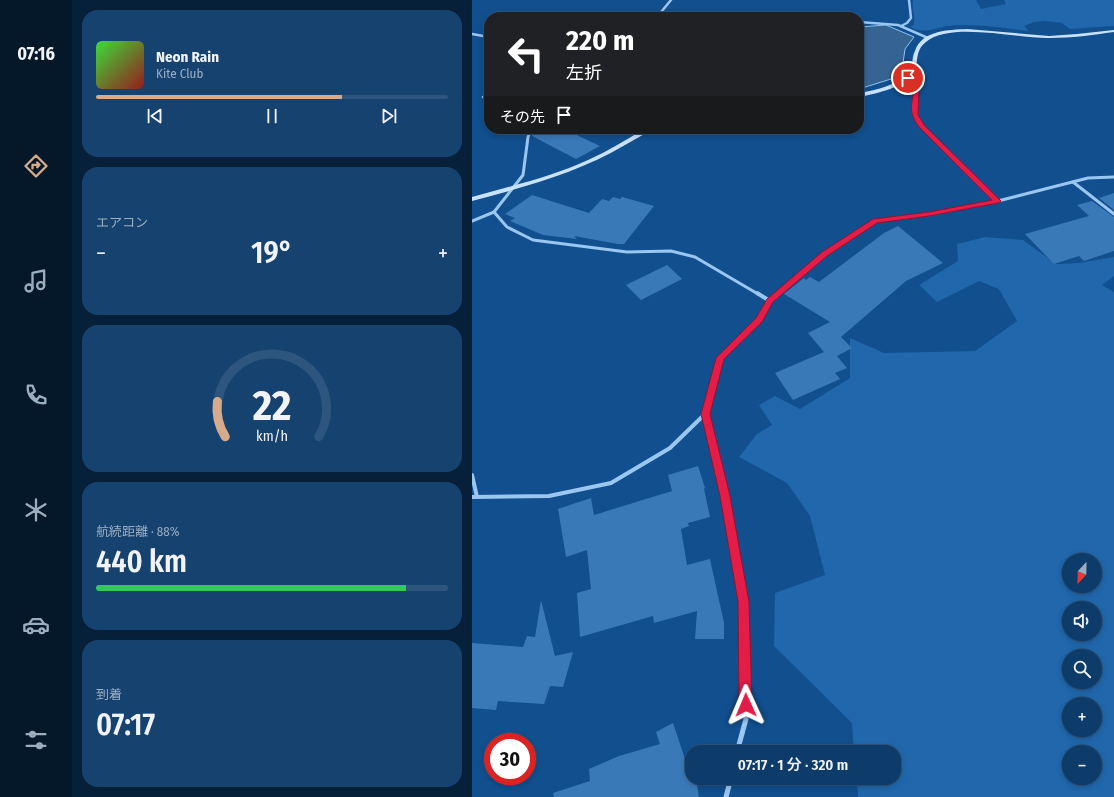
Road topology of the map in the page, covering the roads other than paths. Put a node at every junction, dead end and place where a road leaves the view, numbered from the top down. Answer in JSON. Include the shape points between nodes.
{"nodes":[{"id":1,"x":670,"y":0,"type":"edge"},
{"id":2,"x":909,"y":0,"type":"edge"},
{"id":3,"x":661,"y":12,"type":"edge"},
{"id":4,"x":864,"y":22,"type":"edge"},
{"id":5,"x":901,"y":26,"type":"junction"},
{"id":6,"x":1114,"y":31,"type":"edge"},
{"id":7,"x":472,"y":34,"type":"edge"},
{"id":8,"x":484,"y":37,"type":"edge"},
{"id":9,"x":928,"y":38,"type":"junction"},
{"id":10,"x":908,"y":78,"type":"junction"},
{"id":11,"x":864,"y":94,"type":"edge"},
{"id":12,"x":530,"y":134,"type":"edge"},
{"id":13,"x":639,"y":134,"type":"edge"},
{"id":14,"x":1114,"y":177,"type":"edge"},
{"id":15,"x":1073,"y":182,"type":"junction"},
{"id":16,"x":513,"y":187,"type":"junction"},
{"id":17,"x":472,"y":199,"type":"edge"},
{"id":18,"x":998,"y":201,"type":"junction"},
{"id":19,"x":494,"y":212,"type":"junction"},
{"id":20,"x":1114,"y":214,"type":"edge"},
{"id":21,"x":472,"y":221,"type":"edge"},
{"id":22,"x":770,"y":300,"type":"junction"},
{"id":23,"x":705,"y":414,"type":"junction"},
{"id":24,"x":472,"y":475,"type":"edge"},
{"id":25,"x":474,"y":497,"type":"edge"},
{"id":26,"x":740,"y":745,"type":"edge"},
{"id":27,"x":729,"y":785,"type":"edge"},
{"id":28,"x":726,"y":797,"type":"edge"}],
"edges":[{"from":1,"to":3,"type":"street"},
{"from":2,"to":5,"type":"street","via":[[911,18]]},
{"from":4,"to":5,"type":"street"},
{"from":5,"to":9,"type":"street"},
{"from":6,"to":9,"type":"street","via":[[1039,37],[964,31],[945,32]]},
{"from":7,"to":8,"type":"street"},
{"from":9,"to":10,"type":"street","via":[[914,53],[914,73]]},
{"from":10,"to":11,"type":"street","via":[[889,88]]},
{"from":10,"to":18,"type":"street","via":[[914,81],[915,115],[922,127]]},
{"from":12,"to":16,"type":"street","via":[[523,175]]},
{"from":13,"to":16,"type":"street","via":[[589,162]]},
{"from":14,"to":15,"type":"street","via":[[1088,178]]},
{"from":15,"to":18,"type":"street"},
{"from":15,"to":20,"type":"street"},
{"from":16,"to":17,"type":"street"},
{"from":16,"to":19,"type":"street"},
{"from":18,"to":22,"type":"street","via":[[875,221],[825,254]]},
{"from":19,"to":21,"type":"street"},
{"from":19,"to":22,"type":"street","via":[[507,227],[533,240],[627,252],[671,251],[695,256]]},
{"from":22,"to":23,"type":"street","via":[[759,320],[720,358]]},
{"from":23,"to":25,"type":"street","via":[[670,448],[611,483],[549,496]]},
{"from":23,"to":26,"type":"street","via":[[725,496],[744,602],[746,719]]},
{"from":24,"to":25,"type":"street"},
{"from":27,"to":28,"type":"street"}]}
